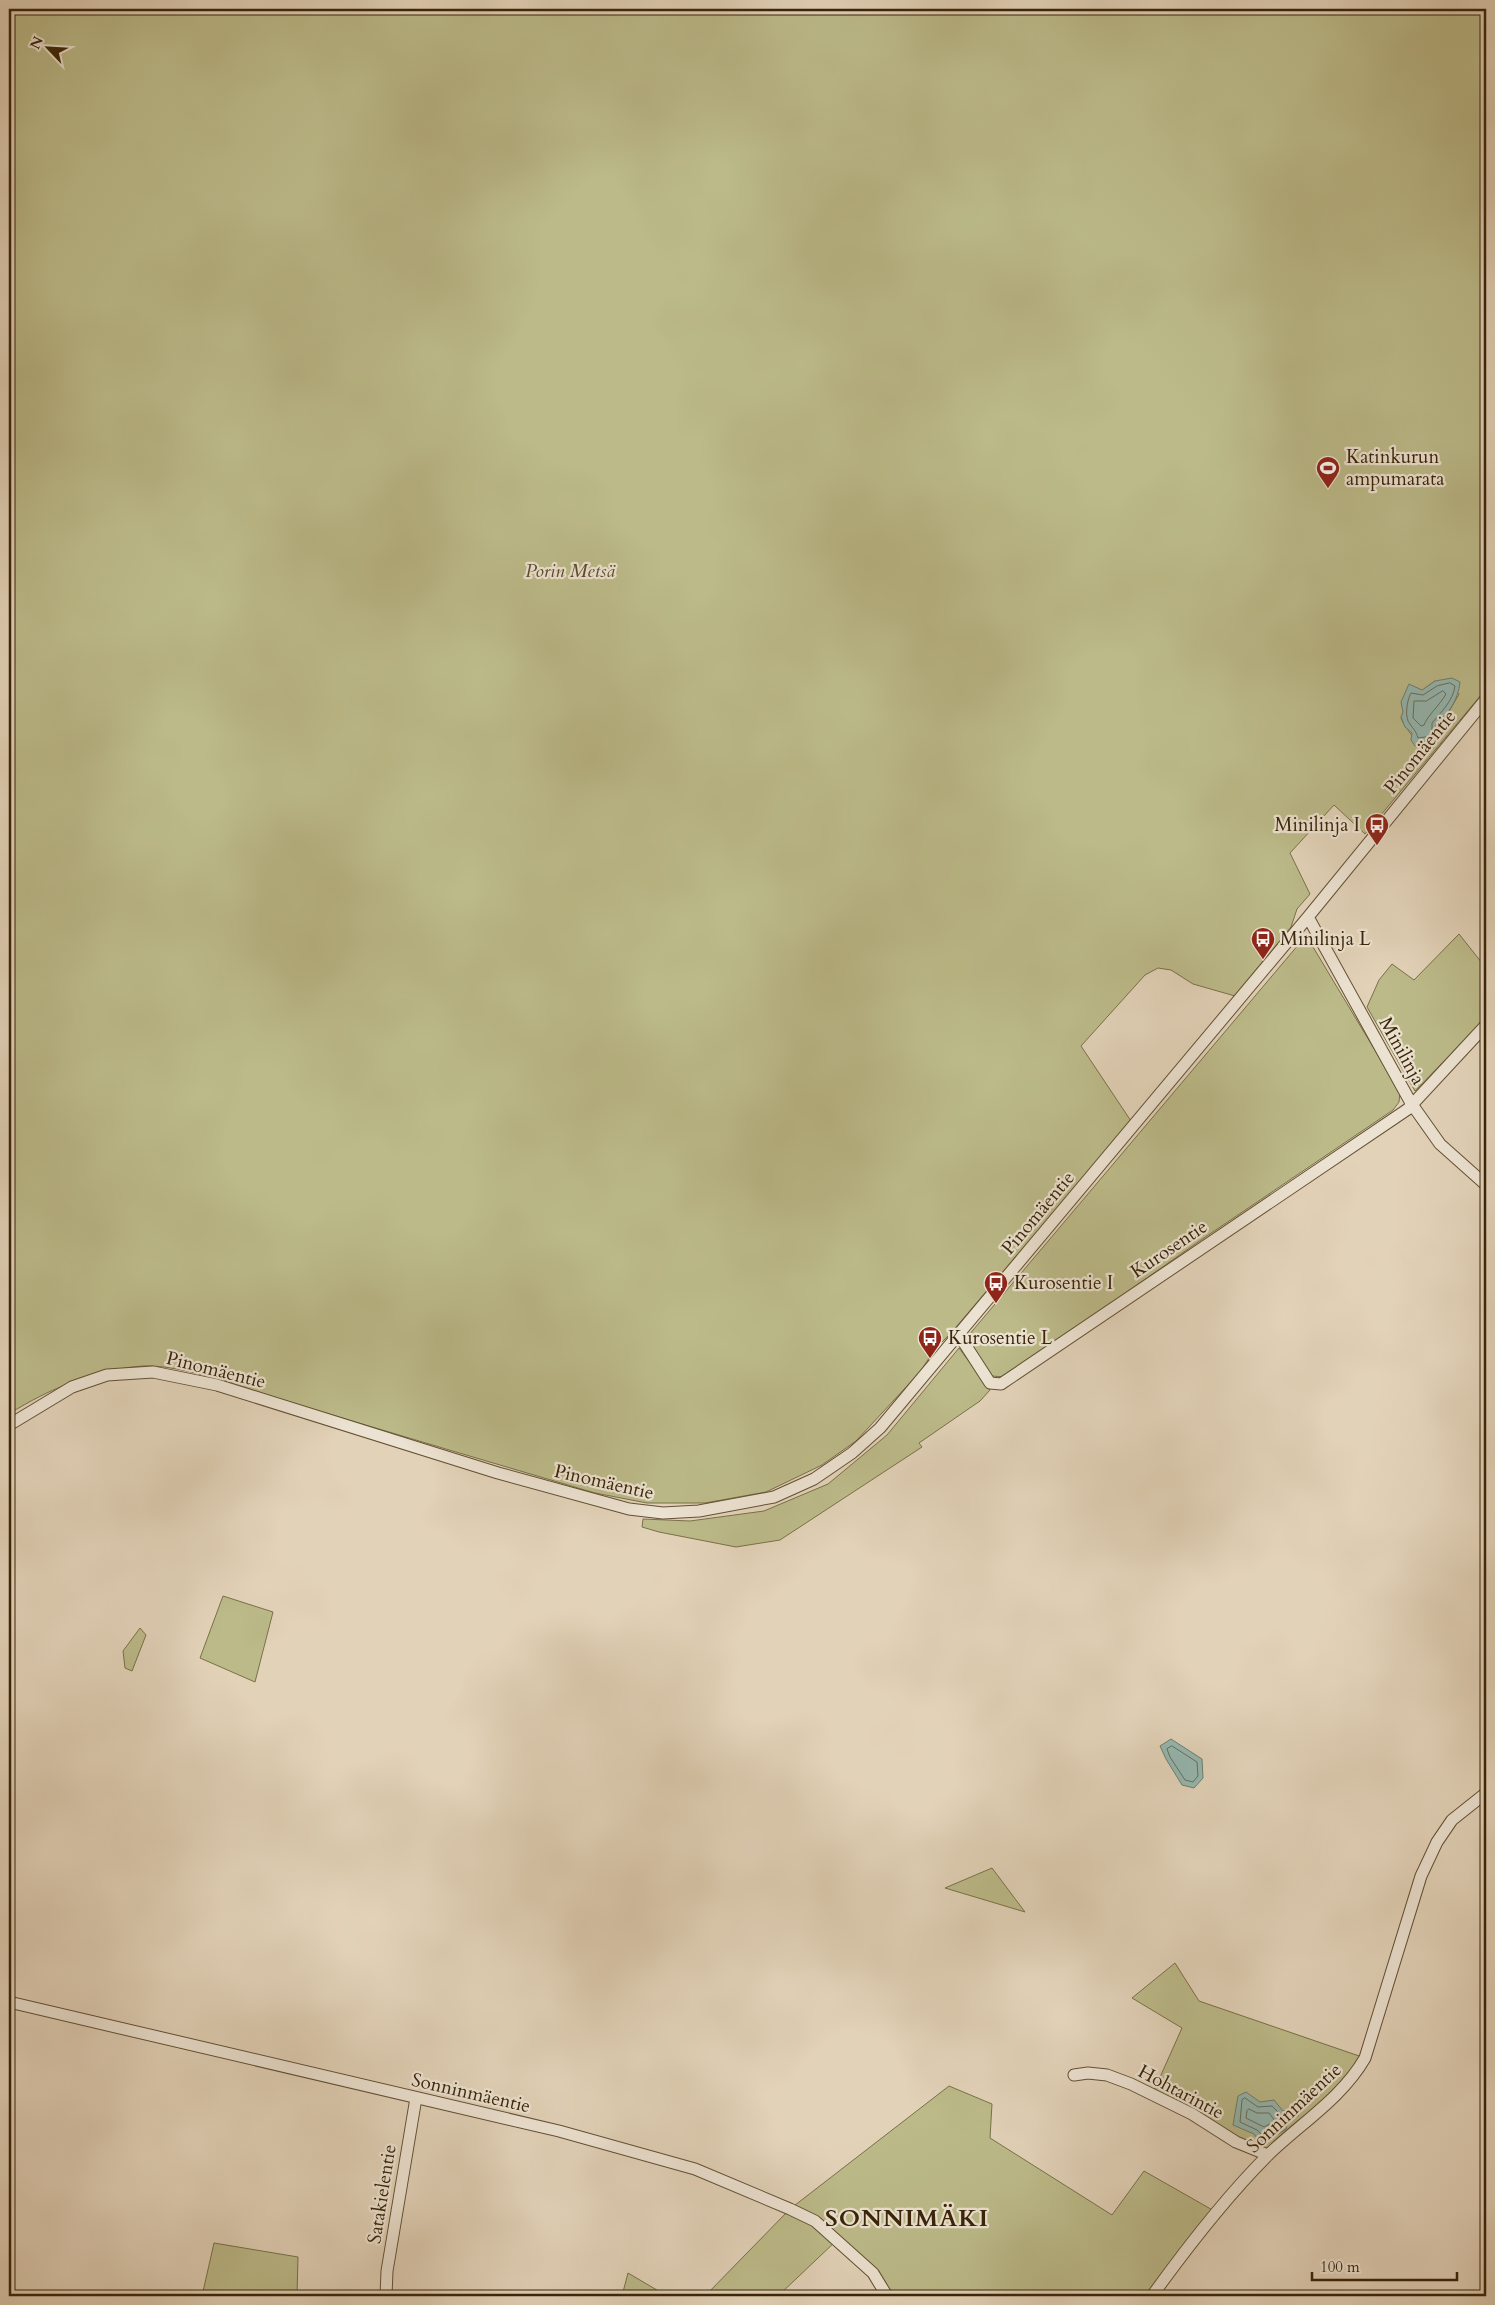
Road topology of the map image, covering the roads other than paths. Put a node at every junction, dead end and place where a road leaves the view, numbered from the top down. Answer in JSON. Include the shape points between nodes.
{"nodes":[{"id":1,"x":1486,"y":699,"type":"edge"},
{"id":2,"x":1308,"y":917,"type":"junction"},
{"id":3,"x":1486,"y":1025,"type":"edge"},
{"id":4,"x":1411,"y":1103,"type":"junction"},
{"id":5,"x":1486,"y":1185,"type":"edge"},
{"id":6,"x":959,"y":1335,"type":"junction"},
{"id":7,"x":9,"y":1425,"type":"edge"},
{"id":8,"x":1486,"y":1793,"type":"edge"},
{"id":9,"x":9,"y":2002,"type":"edge"},
{"id":10,"x":1074,"y":2075,"type":"dead end"},
{"id":11,"x":416,"y":2098,"type":"junction"},
{"id":12,"x":1268,"y":2155,"type":"junction"},
{"id":13,"x":386,"y":2296,"type":"edge"},
{"id":14,"x":887,"y":2296,"type":"edge"},
{"id":15,"x":1152,"y":2296,"type":"edge"}],
"edges":[{"from":1,"to":2,"type":"street","name":"Pinomäentie"},
{"from":2,"to":4,"type":"street","name":"Minilinja"},
{"from":2,"to":6,"type":"street","name":"Pinomäentie"},
{"from":3,"to":4,"type":"street"},
{"from":4,"to":5,"type":"street","name":"Minilinja","via":[[1440,1144]]},
{"from":4,"to":6,"type":"street","name":"Kurosentie","via":[[1408,1109],[1001,1384],[990,1383]]},
{"from":6,"to":7,"type":"street","name":"Pinomäentie","via":[[880,1428],[814,1479],[774,1497],[699,1511],[663,1512],[592,1499],[217,1385],[154,1372],[107,1375],[72,1387]]},
{"from":8,"to":12,"type":"street","name":"Sonninmäentie","via":[[1452,1820],[1425,1867],[1365,2058],[1356,2076]]},
{"from":9,"to":11,"type":"street","name":"Sonninmäentie"},
{"from":10,"to":12,"type":"street","name":"Hohtarintie","via":[[1107,2075],[1131,2084],[1192,2114],[1236,2142]]},
{"from":11,"to":13,"type":"street","name":"Satakielentie","via":[[387,2271]]},
{"from":11,"to":14,"type":"street","name":"Sonninmäentie","via":[[559,2131],[686,2167],[790,2209],[815,2221],[873,2273]]},
{"from":12,"to":15,"type":"street","name":"Sonninmäentie","via":[[1194,2236]]}]}
